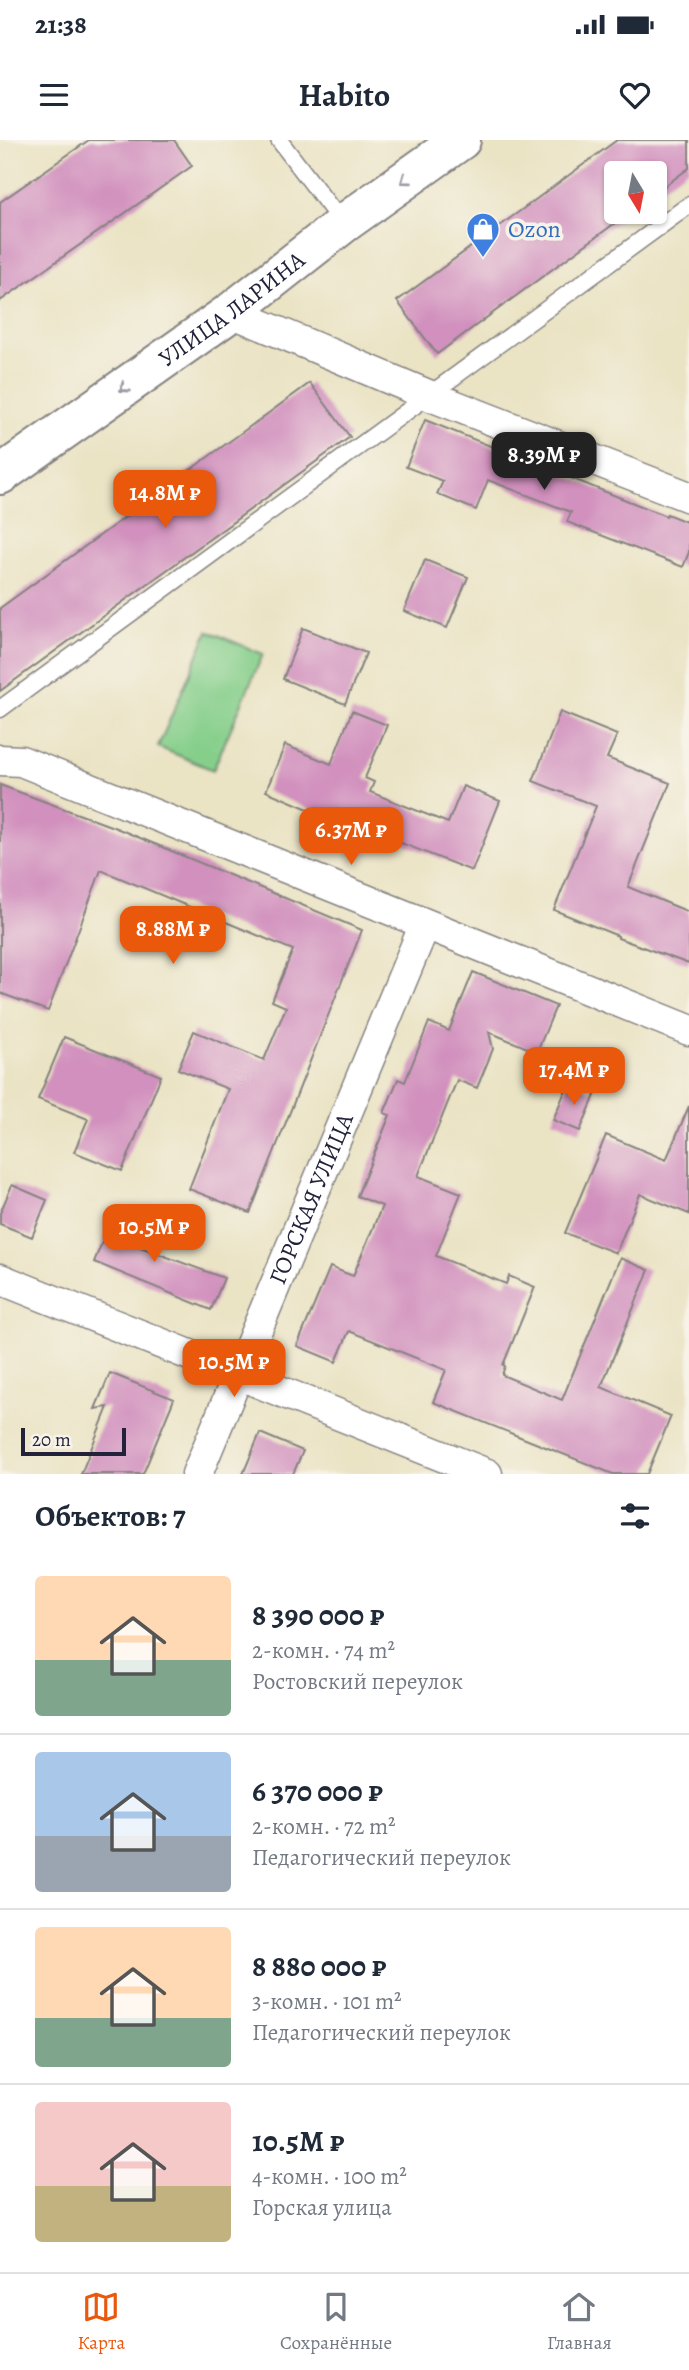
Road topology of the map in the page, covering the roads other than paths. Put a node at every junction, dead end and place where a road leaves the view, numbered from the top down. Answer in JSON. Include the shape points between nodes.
{"nodes":[{"id":1,"x":279,"y":140,"type":"edge"},
{"id":2,"x":461,"y":140,"type":"edge"},
{"id":3,"x":689,"y":205,"type":"edge"},
{"id":4,"x":343,"y":225,"type":"junction"},
{"id":5,"x":231,"y":312,"type":"junction"},
{"id":6,"x":428,"y":395,"type":"junction"},
{"id":7,"x":0,"y":475,"type":"edge"},
{"id":8,"x":689,"y":497,"type":"edge"},
{"id":9,"x":0,"y":709,"type":"edge"},
{"id":10,"x":0,"y":760,"type":"edge"},
{"id":11,"x":425,"y":924,"type":"junction"},
{"id":12,"x":689,"y":1030,"type":"edge"},
{"id":13,"x":0,"y":1279,"type":"edge"},
{"id":14,"x":237,"y":1373,"type":"junction"},
{"id":15,"x":197,"y":1474,"type":"edge"},
{"id":16,"x":486,"y":1474,"type":"edge"}],
"edges":[{"from":1,"to":4,"type":"lane"},
{"from":2,"to":4,"type":"main road","name":"УЛИЦА ЛАРИНА","one_way":true},
{"from":3,"to":6,"type":"lane"},
{"from":4,"to":5,"type":"main road","name":"УЛИЦА ЛАРИНА"},
{"from":5,"to":6,"type":"street"},
{"from":5,"to":7,"type":"main road","name":"УЛИЦА ЛАРИНА","one_way":true},
{"from":6,"to":8,"type":"street"},
{"from":6,"to":9,"type":"lane"},
{"from":10,"to":11,"type":"street","via":[[21,761]]},
{"from":11,"to":12,"type":"street"},
{"from":11,"to":14,"type":"street","name":"ГОРСКАЯ УЛИЦА"},
{"from":13,"to":14,"type":"street"},
{"from":14,"to":15,"type":"street","name":"ГОРСКАЯ УЛИЦА"},
{"from":14,"to":16,"type":"street"}]}
